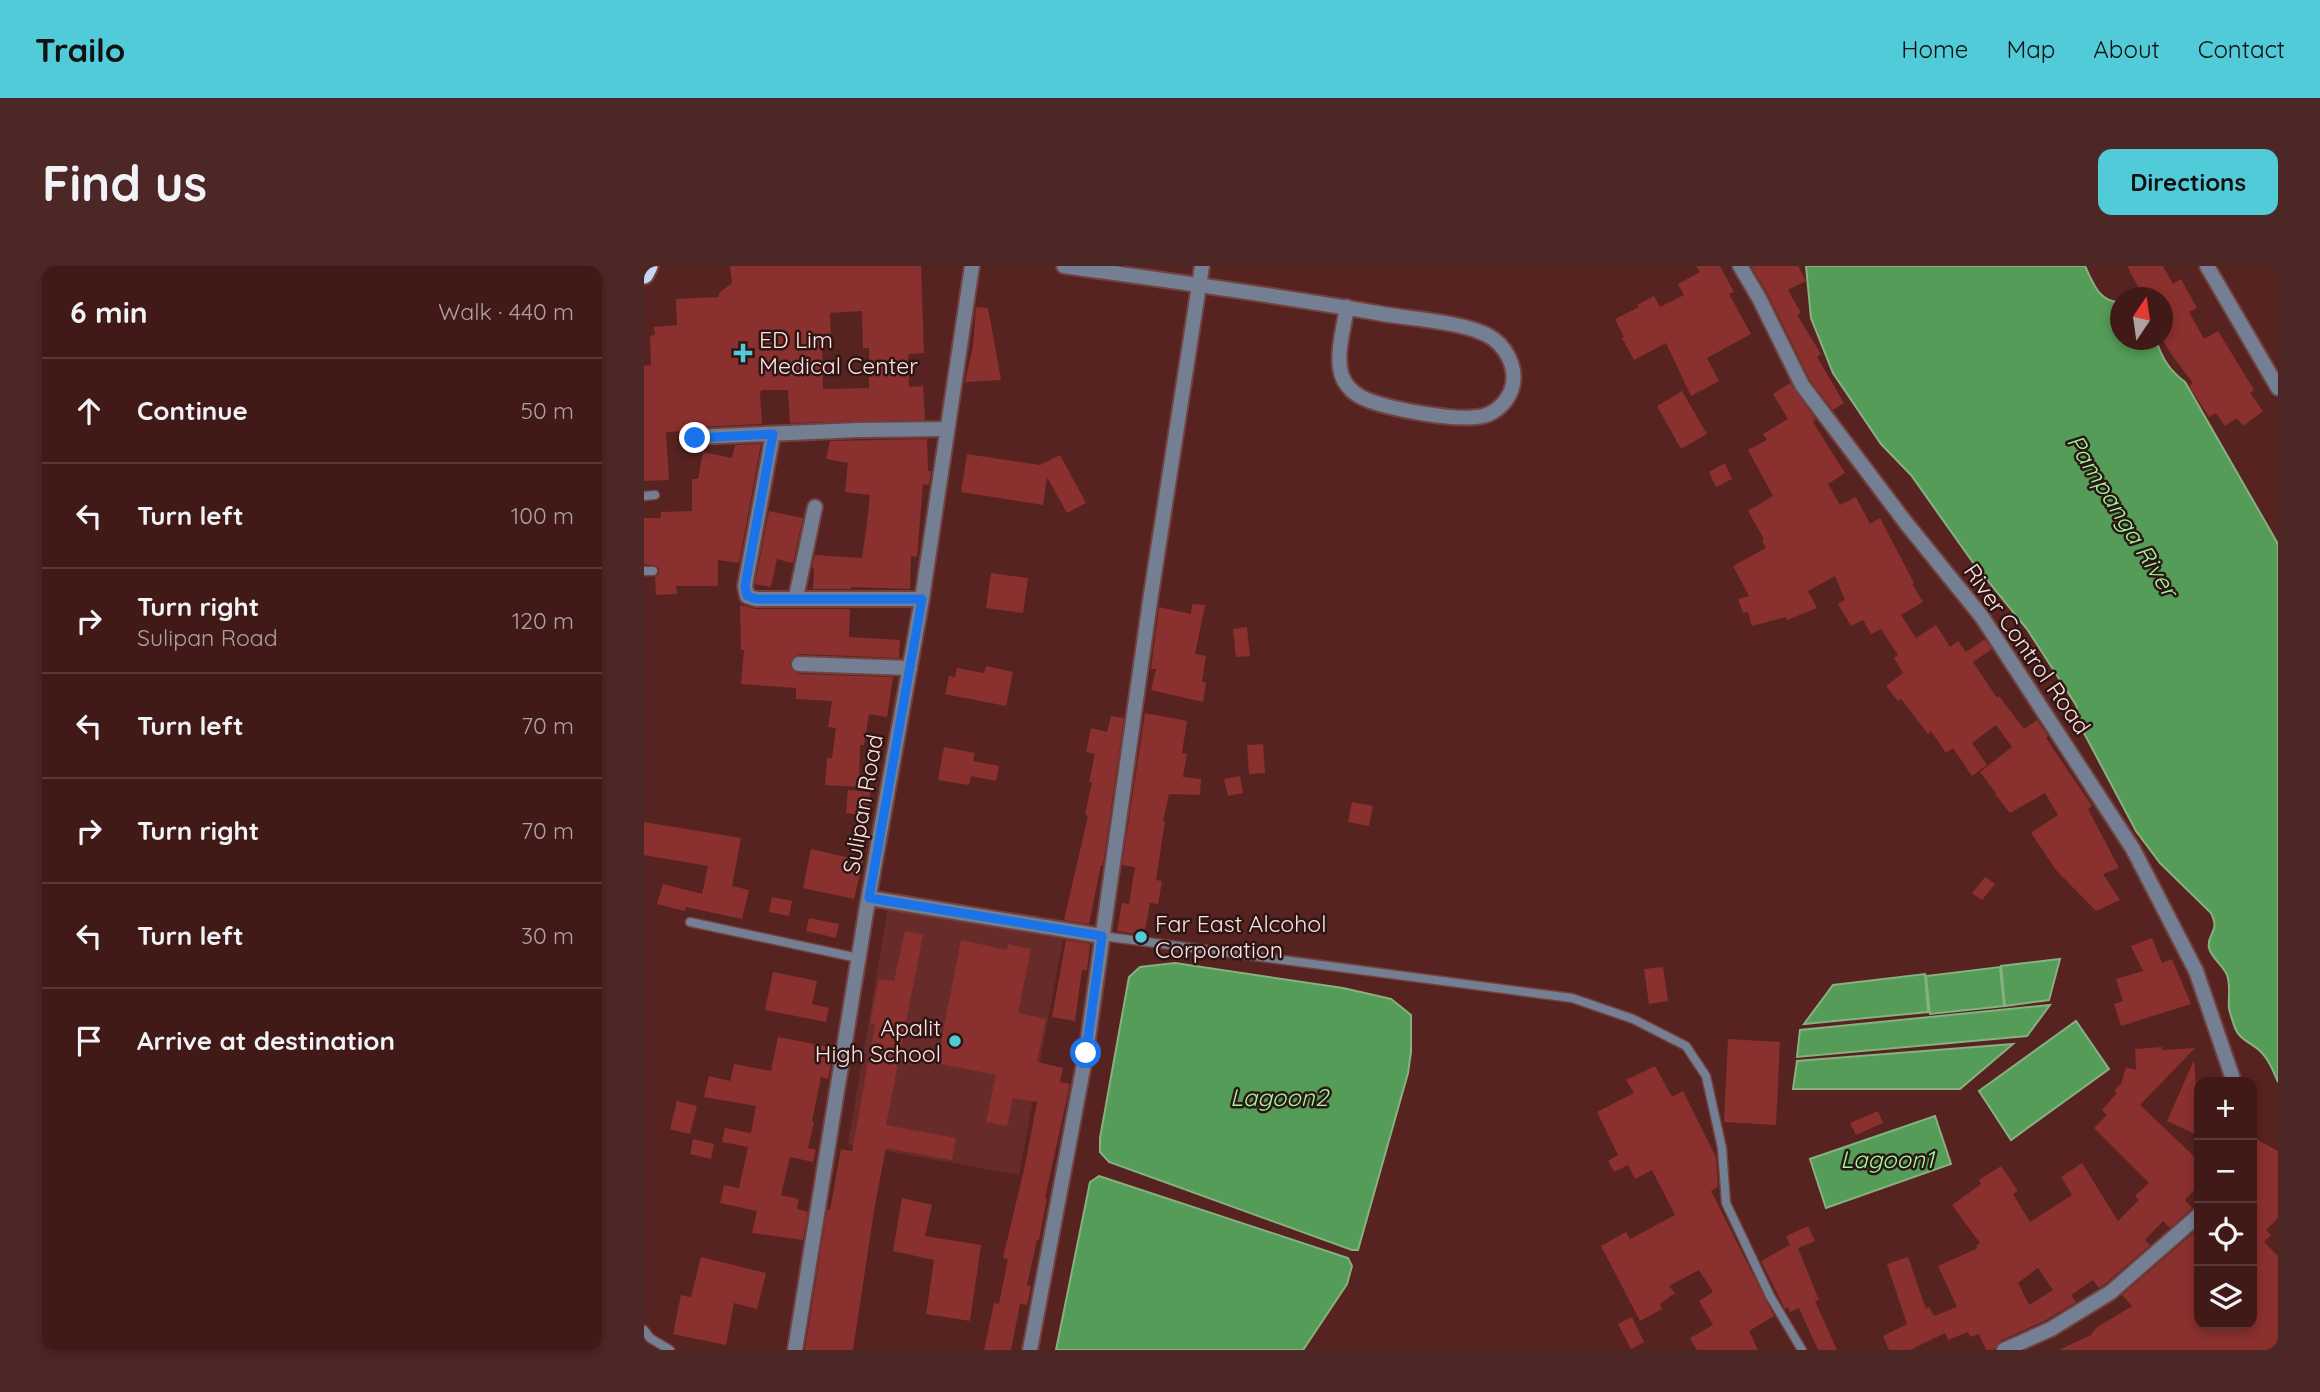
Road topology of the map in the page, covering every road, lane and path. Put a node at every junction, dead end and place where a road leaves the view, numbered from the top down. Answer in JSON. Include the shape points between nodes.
{"nodes":[{"id":1,"x":648,"y":266,"type":"edge"},
{"id":2,"x":972,"y":266,"type":"edge"},
{"id":3,"x":1064,"y":266,"type":"edge"},
{"id":4,"x":1202,"y":266,"type":"edge"},
{"id":5,"x":1740,"y":266,"type":"edge"},
{"id":6,"x":2207,"y":266,"type":"edge"},
{"id":7,"x":644,"y":274,"type":"edge"},
{"id":8,"x":1200,"y":286,"type":"junction"},
{"id":9,"x":1347,"y":307,"type":"junction"},
{"id":10,"x":2278,"y":388,"type":"edge"},
{"id":11,"x":947,"y":429,"type":"junction"},
{"id":12,"x":773,"y":434,"type":"junction"},
{"id":13,"x":695,"y":438,"type":"dead end"},
{"id":14,"x":655,"y":495,"type":"dead end"},
{"id":15,"x":644,"y":496,"type":"edge"},
{"id":16,"x":815,"y":507,"type":"dead end"},
{"id":17,"x":796,"y":597,"type":"junction"},
{"id":18,"x":922,"y":599,"type":"junction"},
{"id":19,"x":799,"y":664,"type":"dead end"},
{"id":20,"x":910,"y":668,"type":"junction"},
{"id":21,"x":869,"y":898,"type":"junction"},
{"id":22,"x":690,"y":922,"type":"dead end"},
{"id":23,"x":1102,"y":936,"type":"junction"},
{"id":24,"x":858,"y":958,"type":"junction"},
{"id":25,"x":2232,"y":1077,"type":"edge"},
{"id":26,"x":2194,"y":1219,"type":"edge"},
{"id":27,"x":644,"y":1330,"type":"edge"},
{"id":28,"x":670,"y":1350,"type":"edge"},
{"id":29,"x":795,"y":1350,"type":"edge"},
{"id":30,"x":1030,"y":1350,"type":"edge"},
{"id":31,"x":1802,"y":1350,"type":"edge"},
{"id":32,"x":2004,"y":1350,"type":"edge"}],
"edges":[{"from":1,"to":7,"type":"highway"},
{"from":2,"to":11,"type":"street","name":"Sulipan Road"},
{"from":3,"to":8,"type":"street"},
{"from":4,"to":8,"type":"street"},
{"from":5,"to":25,"type":"street","name":"River Control Road","via":[[1802,385],[1982,617],[2133,849],[2196,971]]},
{"from":6,"to":10,"type":"street"},
{"from":8,"to":9,"type":"street"},
{"from":8,"to":23,"type":"street"},
{"from":9,"to":9,"type":"street","via":[[1339,362],[1349,388],[1361,397],[1468,418],[1485,416],[1506,400],[1513,373],[1502,345],[1489,335]]},
{"from":11,"to":12,"type":"street"},
{"from":11,"to":18,"type":"street","name":"Sulipan Road"},
{"from":12,"to":13,"type":"street"},
{"from":12,"to":17,"type":"street","via":[[744,589],[751,598]]},
{"from":14,"to":15,"type":"lane"},
{"from":16,"to":17,"type":"street"},
{"from":17,"to":18,"type":"street"},
{"from":18,"to":20,"type":"street","name":"Sulipan Road"},
{"from":19,"to":20,"type":"street"},
{"from":20,"to":21,"type":"street","name":"Sulipan Road"},
{"from":21,"to":23,"type":"street"},
{"from":21,"to":24,"type":"street","name":"Sulipan Road"},
{"from":22,"to":24,"type":"lane"},
{"from":23,"to":30,"type":"street","via":[[1076,1113]]},
{"from":23,"to":31,"type":"lane","via":[[1572,998],[1633,1019],[1686,1045],[1706,1076],[1722,1148],[1727,1203],[1770,1296]]},
{"from":24,"to":29,"type":"street","name":"Sulipan Road"},
{"from":26,"to":32,"type":"street","via":[[2111,1292],[2051,1329]]},
{"from":27,"to":28,"type":"lane"}]}
